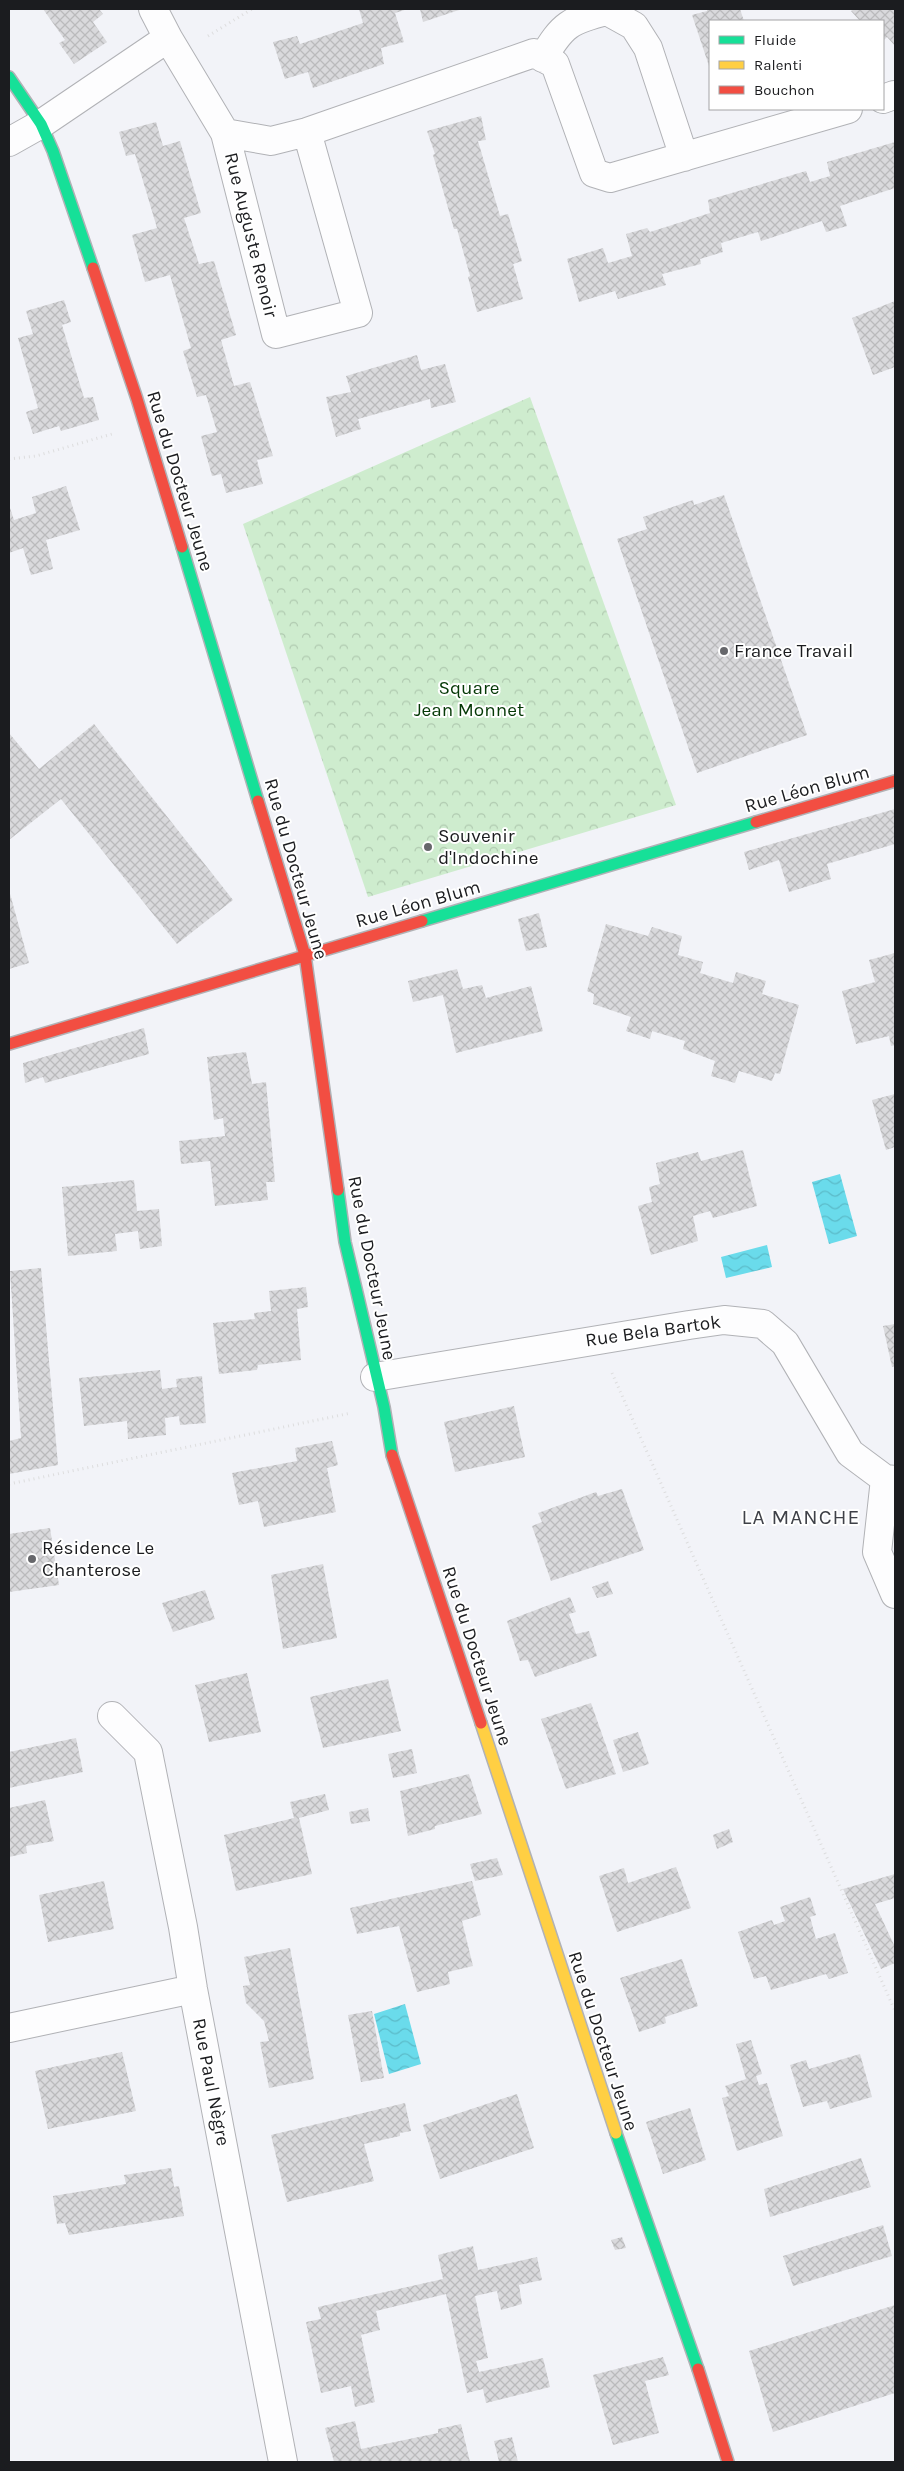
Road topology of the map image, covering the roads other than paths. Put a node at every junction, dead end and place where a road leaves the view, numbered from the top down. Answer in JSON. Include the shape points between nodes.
{"nodes":[{"id":1,"x":153,"y":9,"type":"edge"},
{"id":2,"x":173,"y":46,"type":"junction"},
{"id":3,"x":543,"y":58,"type":"junction"},
{"id":4,"x":9,"y":77,"type":"edge"},
{"id":5,"x":845,"y":110,"type":"edge"},
{"id":6,"x":41,"y":124,"type":"junction"},
{"id":7,"x":307,"y":132,"type":"junction"},
{"id":8,"x":225,"y":133,"type":"junction"},
{"id":9,"x":9,"y":142,"type":"edge"},
{"id":10,"x":684,"y":157,"type":"junction"},
{"id":11,"x":895,"y":781,"type":"edge"},
{"id":12,"x":305,"y":955,"type":"junction"},
{"id":13,"x":9,"y":1044,"type":"edge"},
{"id":14,"x":375,"y":1377,"type":"junction"},
{"id":15,"x":890,"y":1479,"type":"edge"},
{"id":16,"x":895,"y":1594,"type":"edge"},
{"id":17,"x":112,"y":1716,"type":"dead end"},
{"id":18,"x":193,"y":1989,"type":"junction"},
{"id":19,"x":9,"y":2028,"type":"edge"},
{"id":20,"x":283,"y":2462,"type":"edge"},
{"id":21,"x":728,"y":2462,"type":"edge"}],
"edges":[{"from":1,"to":2,"type":"street","name":"Rue Auguste Renoir"},
{"from":2,"to":6,"type":"street"},
{"from":2,"to":8,"type":"street","name":"Rue Auguste Renoir"},
{"from":3,"to":7,"type":"street","name":"Rue Auguste Renoir","via":[[534,53]]},
{"from":3,"to":10,"type":"street","via":[[555,64],[594,173],[610,178]]},
{"from":3,"to":10,"type":"street","via":[[556,35],[577,18],[606,11],[634,26],[648,48]]},
{"from":4,"to":6,"type":"street","name":"Rue du Docteur Jeune"},
{"from":5,"to":10,"type":"street"},
{"from":6,"to":9,"type":"street"},
{"from":6,"to":12,"type":"street","name":"Rue du Docteur Jeune","via":[[53,151],[145,425]]},
{"from":7,"to":8,"type":"street","name":"Rue Auguste Renoir","via":[[271,141]]},
{"from":7,"to":8,"type":"street","name":"Rue Auguste Renoir","via":[[358,313],[276,334]]},
{"from":11,"to":12,"type":"street","name":"Rue Léon Blum"},
{"from":12,"to":13,"type":"street","name":"Rue Léon Blum"},
{"from":12,"to":14,"type":"street","name":"Rue du Docteur Jeune","via":[[345,1242]]},
{"from":14,"to":15,"type":"street","name":"Rue Bela Bartok","via":[[597,1338],[724,1320],[763,1324],[785,1343],[850,1453]]},
{"from":14,"to":21,"type":"street","name":"Rue du Docteur Jeune","via":[[398,1473],[632,2183]]},
{"from":15,"to":16,"type":"street","name":"Rue Bela Bartok","via":[[877,1552]]},
{"from":17,"to":18,"type":"street","name":"Rue Paul Nègre","via":[[148,1752]]},
{"from":18,"to":19,"type":"street"},
{"from":18,"to":20,"type":"street","name":"Rue Paul Nègre"}]}
